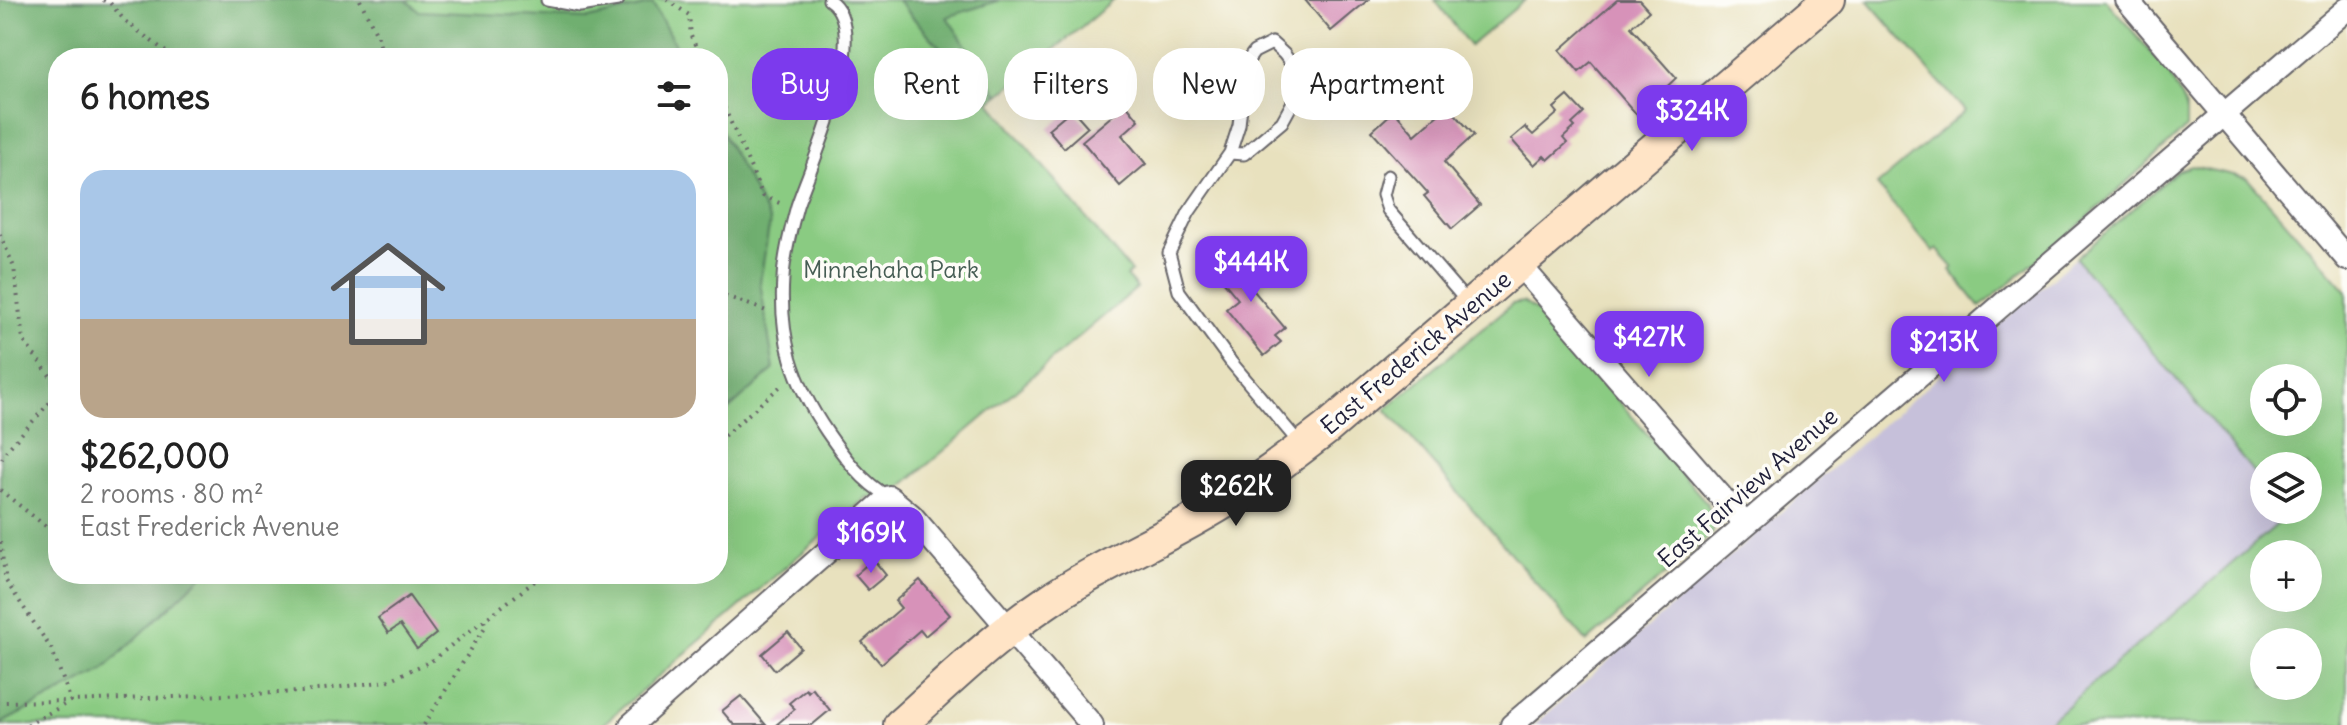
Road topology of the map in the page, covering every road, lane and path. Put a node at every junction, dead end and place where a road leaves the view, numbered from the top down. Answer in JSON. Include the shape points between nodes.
{"nodes":[{"id":1,"x":103,"y":0,"type":"edge"},
{"id":2,"x":360,"y":0,"type":"edge"},
{"id":3,"x":547,"y":0,"type":"edge"},
{"id":4,"x":618,"y":0,"type":"edge"},
{"id":5,"x":667,"y":0,"type":"edge"},
{"id":6,"x":829,"y":0,"type":"edge"},
{"id":7,"x":1828,"y":0,"type":"edge"},
{"id":8,"x":2127,"y":0,"type":"edge"},
{"id":9,"x":2347,"y":9,"type":"edge"},
{"id":10,"x":161,"y":48,"type":"edge"},
{"id":11,"x":381,"y":48,"type":"edge"},
{"id":12,"x":696,"y":48,"type":"edge"},
{"id":13,"x":2225,"y":115,"type":"junction"},
{"id":14,"x":728,"y":116,"type":"edge"},
{"id":15,"x":1230,"y":153,"type":"junction"},
{"id":16,"x":1388,"y":176,"type":"dead end"},
{"id":17,"x":797,"y":207,"type":"junction"},
{"id":18,"x":0,"y":234,"type":"edge"},
{"id":19,"x":2347,"y":259,"type":"edge"},
{"id":20,"x":1519,"y":264,"type":"junction"},
{"id":21,"x":728,"y":297,"type":"edge"},
{"id":22,"x":1471,"y":306,"type":"junction"},
{"id":23,"x":782,"y":317,"type":"junction"},
{"id":24,"x":48,"y":373,"type":"edge"},
{"id":25,"x":794,"y":374,"type":"junction"},
{"id":26,"x":48,"y":405,"type":"edge"},
{"id":27,"x":728,"y":432,"type":"edge"},
{"id":28,"x":1303,"y":448,"type":"junction"},
{"id":29,"x":0,"y":463,"type":"edge"},
{"id":30,"x":0,"y":490,"type":"edge"},
{"id":31,"x":889,"y":497,"type":"junction"},
{"id":32,"x":1745,"y":524,"type":"junction"},
{"id":33,"x":48,"y":528,"type":"edge"},
{"id":34,"x":0,"y":542,"type":"edge"},
{"id":35,"x":531,"y":584,"type":"edge"},
{"id":36,"x":484,"y":619,"type":"junction"},
{"id":37,"x":1009,"y":629,"type":"junction"},
{"id":38,"x":71,"y":701,"type":"junction"},
{"id":39,"x":0,"y":702,"type":"edge"},
{"id":40,"x":27,"y":725,"type":"edge"},
{"id":41,"x":424,"y":725,"type":"edge"},
{"id":42,"x":631,"y":725,"type":"edge"},
{"id":43,"x":900,"y":725,"type":"edge"},
{"id":44,"x":1092,"y":725,"type":"edge"},
{"id":45,"x":1512,"y":725,"type":"edge"}],
"edges":[{"from":1,"to":10,"type":"path"},
{"from":2,"to":11,"type":"path"},
{"from":3,"to":4,"type":"lane","via":[[580,6]]},
{"from":5,"to":12,"type":"path","via":[[689,15]]},
{"from":6,"to":17,"type":"lane","via":[[844,22],[842,63],[826,129]]},
{"from":7,"to":20,"type":"main road","name":"East Frederick Avenue"},
{"from":8,"to":13,"type":"street"},
{"from":9,"to":13,"type":"street","name":"East Fairview Avenue"},
{"from":13,"to":19,"type":"street"},
{"from":13,"to":32,"type":"street","name":"East Fairview Avenue"},
{"from":14,"to":17,"type":"path","via":[[763,196]]},
{"from":15,"to":15,"type":"lane","via":[[1246,63],[1272,43],[1296,70],[1293,102],[1282,122],[1244,154]]},
{"from":15,"to":28,"type":"lane","via":[[1189,212],[1169,253],[1179,291]]},
{"from":16,"to":22,"type":"lane","via":[[1383,195],[1388,210]]},
{"from":17,"to":23,"type":"lane","via":[[783,274]]},
{"from":18,"to":24,"type":"path","via":[[14,267],[23,340]]},
{"from":20,"to":22,"type":"main road","name":"East Frederick Avenue"},
{"from":20,"to":32,"type":"street"},
{"from":21,"to":23,"type":"path"},
{"from":22,"to":28,"type":"main road","name":"East Frederick Avenue"},
{"from":23,"to":25,"type":"lane"},
{"from":25,"to":27,"type":"path"},
{"from":25,"to":31,"type":"lane","via":[[837,446],[869,486]]},
{"from":26,"to":29,"type":"path"},
{"from":28,"to":37,"type":"main road","name":"East Frederick Avenue","via":[[1215,508],[1088,575]]},
{"from":30,"to":33,"type":"path"},
{"from":31,"to":37,"type":"street","via":[[911,515]]},
{"from":31,"to":42,"type":"street"},
{"from":32,"to":45,"type":"street","name":"East Fairview Avenue"},
{"from":34,"to":38,"type":"path","via":[[6,581],[52,650]]},
{"from":35,"to":36,"type":"path"},
{"from":36,"to":38,"type":"path","via":[[431,661],[387,681],[302,692]]},
{"from":36,"to":41,"type":"path","via":[[485,627]]},
{"from":37,"to":43,"type":"main road","name":"East Frederick Avenue"},
{"from":37,"to":44,"type":"street"},
{"from":38,"to":39,"type":"path"},
{"from":38,"to":40,"type":"path"}]}
